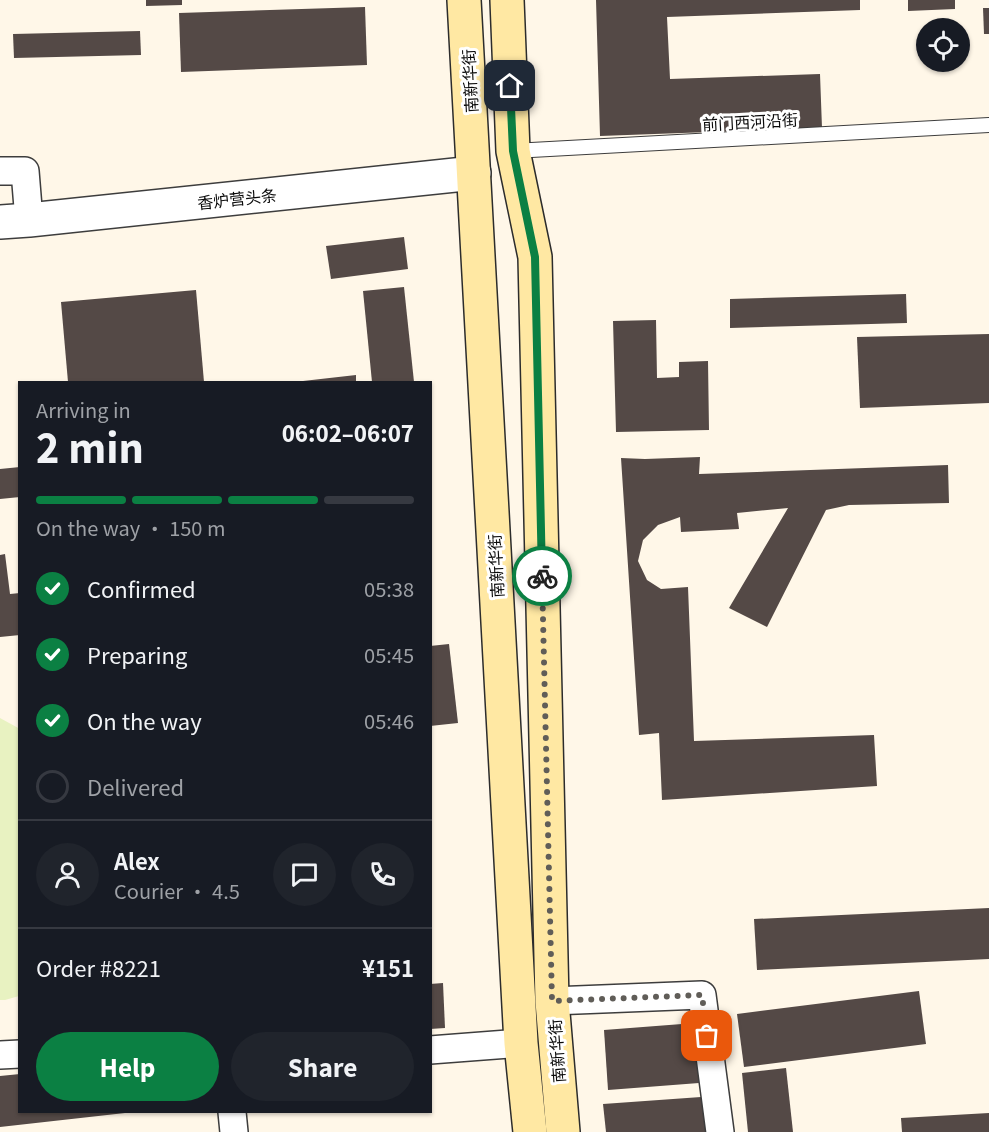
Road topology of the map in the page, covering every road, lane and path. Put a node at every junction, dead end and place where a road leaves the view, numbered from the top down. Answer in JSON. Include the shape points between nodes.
{"nodes":[{"id":1,"x":464,"y":0,"type":"edge"},
{"id":2,"x":507,"y":0,"type":"edge"},
{"id":3,"x":989,"y":126,"type":"edge"},
{"id":4,"x":513,"y":151,"type":"junction"},
{"id":5,"x":0,"y":171,"type":"edge"},
{"id":6,"x":474,"y":173,"type":"junction"},
{"id":7,"x":15,"y":221,"type":"edge"},
{"id":8,"x":552,"y":1001,"type":"junction"},
{"id":9,"x":521,"y":1043,"type":"junction"},
{"id":10,"x":432,"y":1050,"type":"edge"},
{"id":11,"x":18,"y":1054,"type":"edge"},
{"id":12,"x":0,"y":1055,"type":"edge"},
{"id":13,"x":232,"y":1113,"type":"edge"},
{"id":14,"x":234,"y":1132,"type":"edge"},
{"id":15,"x":530,"y":1132,"type":"edge"},
{"id":16,"x":563,"y":1132,"type":"edge"},
{"id":17,"x":720,"y":1132,"type":"edge"}],
"edges":[{"from":1,"to":6,"type":"main road","name":"南新华街"},
{"from":2,"to":4,"type":"main road","name":"南新华街"},
{"from":3,"to":4,"type":"lane","name":"前门西河沿街"},
{"from":4,"to":8,"type":"main road","name":"南新华街","via":[[535,257]]},
{"from":5,"to":7,"type":"street","via":[[25,171]]},
{"from":6,"to":7,"type":"street","name":"香炉营头条"},
{"from":6,"to":9,"type":"main road","name":"南新华街"},
{"from":8,"to":16,"type":"main road","name":"南新华街"},
{"from":8,"to":17,"type":"street","via":[[702,995]]},
{"from":9,"to":10,"type":"street"},
{"from":9,"to":15,"type":"main road","name":"南新华街"},
{"from":11,"to":12,"type":"street"},
{"from":13,"to":14,"type":"street"}]}
